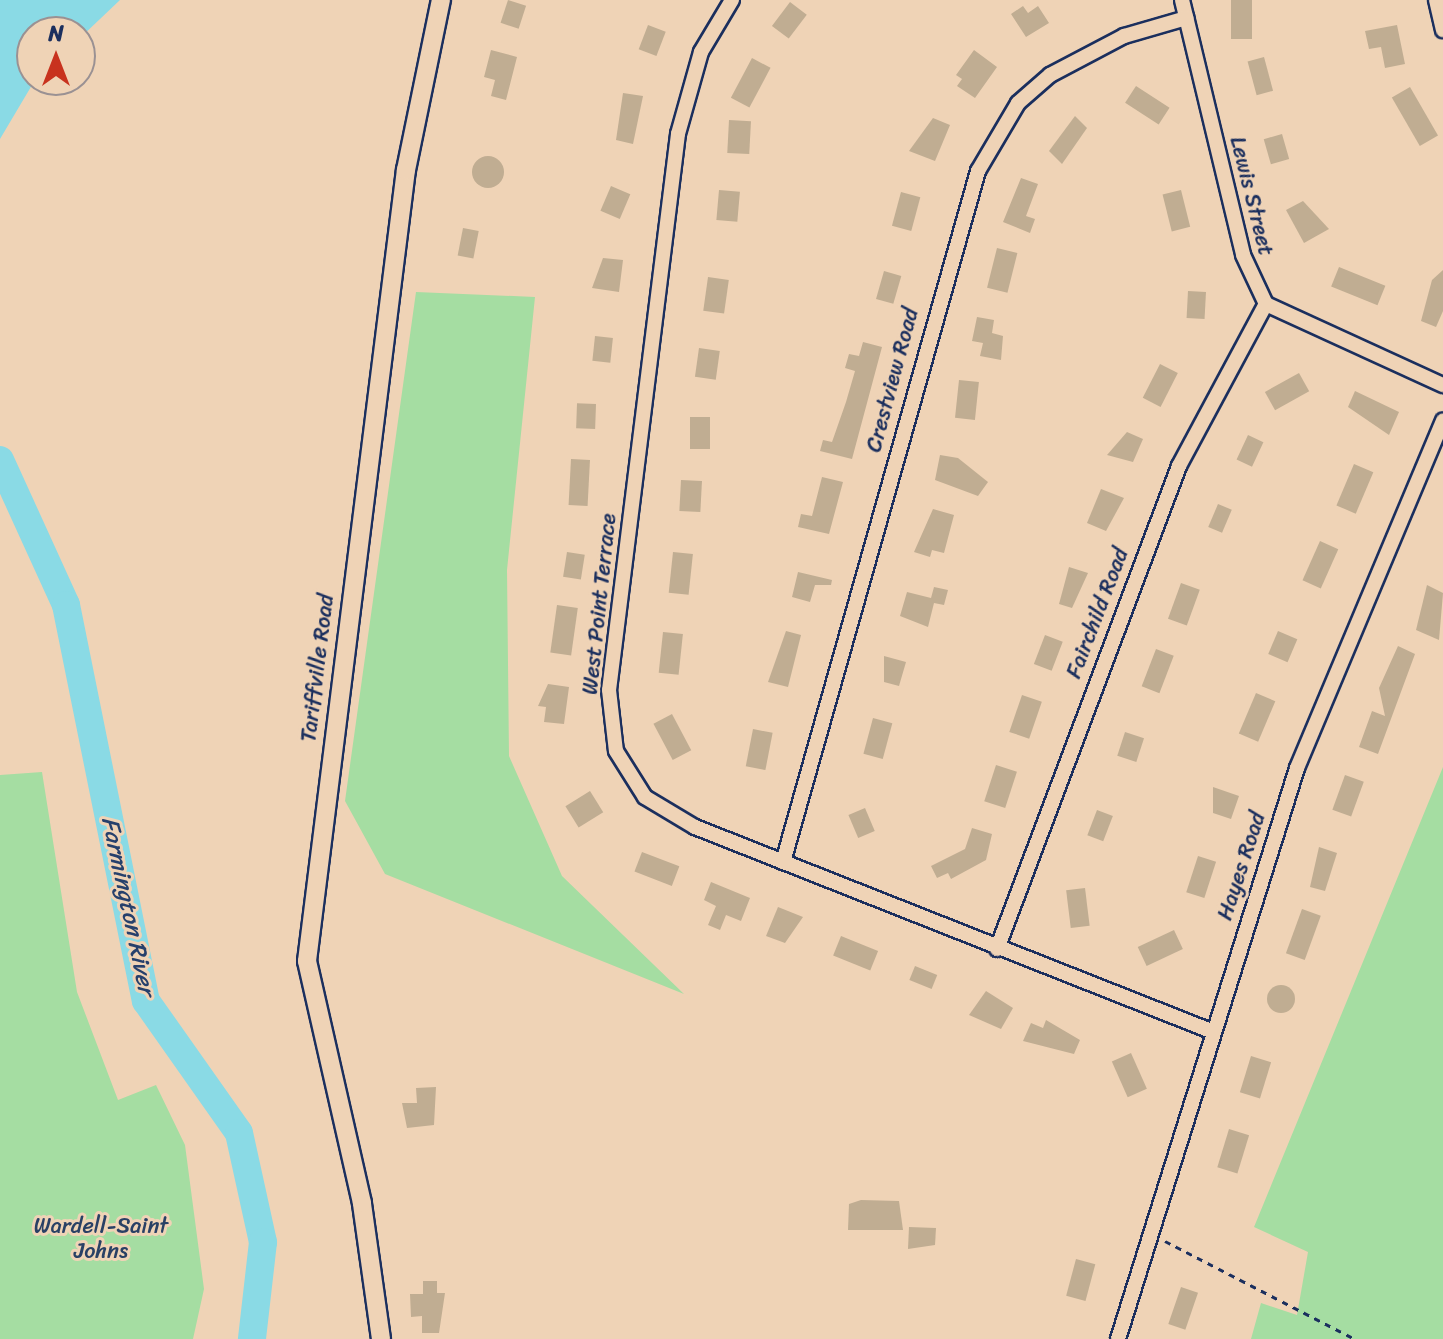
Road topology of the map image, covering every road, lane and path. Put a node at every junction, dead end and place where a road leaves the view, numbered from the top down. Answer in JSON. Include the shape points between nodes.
{"nodes":[{"id":1,"x":441,"y":0,"type":"edge"},
{"id":2,"x":732,"y":0,"type":"edge"},
{"id":3,"x":1182,"y":0,"type":"edge"},
{"id":4,"x":1436,"y":0,"type":"edge"},
{"id":5,"x":1186,"y":18,"type":"junction"},
{"id":6,"x":1443,"y":30,"type":"edge"},
{"id":7,"x":1266,"y":304,"type":"junction"},
{"id":8,"x":1443,"y":385,"type":"edge"},
{"id":9,"x":1443,"y":420,"type":"edge"},
{"id":10,"x":783,"y":862,"type":"junction"},
{"id":11,"x":997,"y":949,"type":"junction"},
{"id":12,"x":1211,"y":1031,"type":"junction"},
{"id":13,"x":1150,"y":1234,"type":"junction"},
{"id":14,"x":381,"y":1339,"type":"edge"},
{"id":15,"x":1118,"y":1339,"type":"edge"},
{"id":16,"x":1355,"y":1339,"type":"edge"}],
"edges":[{"from":1,"to":14,"type":"main road","name":"Tariffville Road","via":[[406,170],[307,961],[362,1203]]},
{"from":2,"to":10,"type":"street","name":"West Point Terrace","via":[[701,52],[678,134],[613,653],[611,722],[616,751],[645,797],[695,827]]},
{"from":3,"to":5,"type":"street","name":"Lewis Street"},
{"from":4,"to":6,"type":"street"},
{"from":5,"to":7,"type":"street","name":"Lewis Street","via":[[1243,255]]},
{"from":5,"to":10,"type":"street","name":"Crestview Road","via":[[1124,36],[1050,75],[1018,103],[978,171]]},
{"from":7,"to":8,"type":"street"},
{"from":7,"to":11,"type":"street","name":"Fairchild Road","via":[[1168,491]]},
{"from":9,"to":12,"type":"street","name":"Hayes Road","via":[[1297,768]]},
{"from":10,"to":11,"type":"street","name":"West Point Terrace"},
{"from":11,"to":12,"type":"street","name":"West Point Terrace"},
{"from":12,"to":13,"type":"street","name":"Hayes Road"},
{"from":13,"to":15,"type":"street","name":"Hayes Road"},
{"from":13,"to":16,"type":"path"}]}
